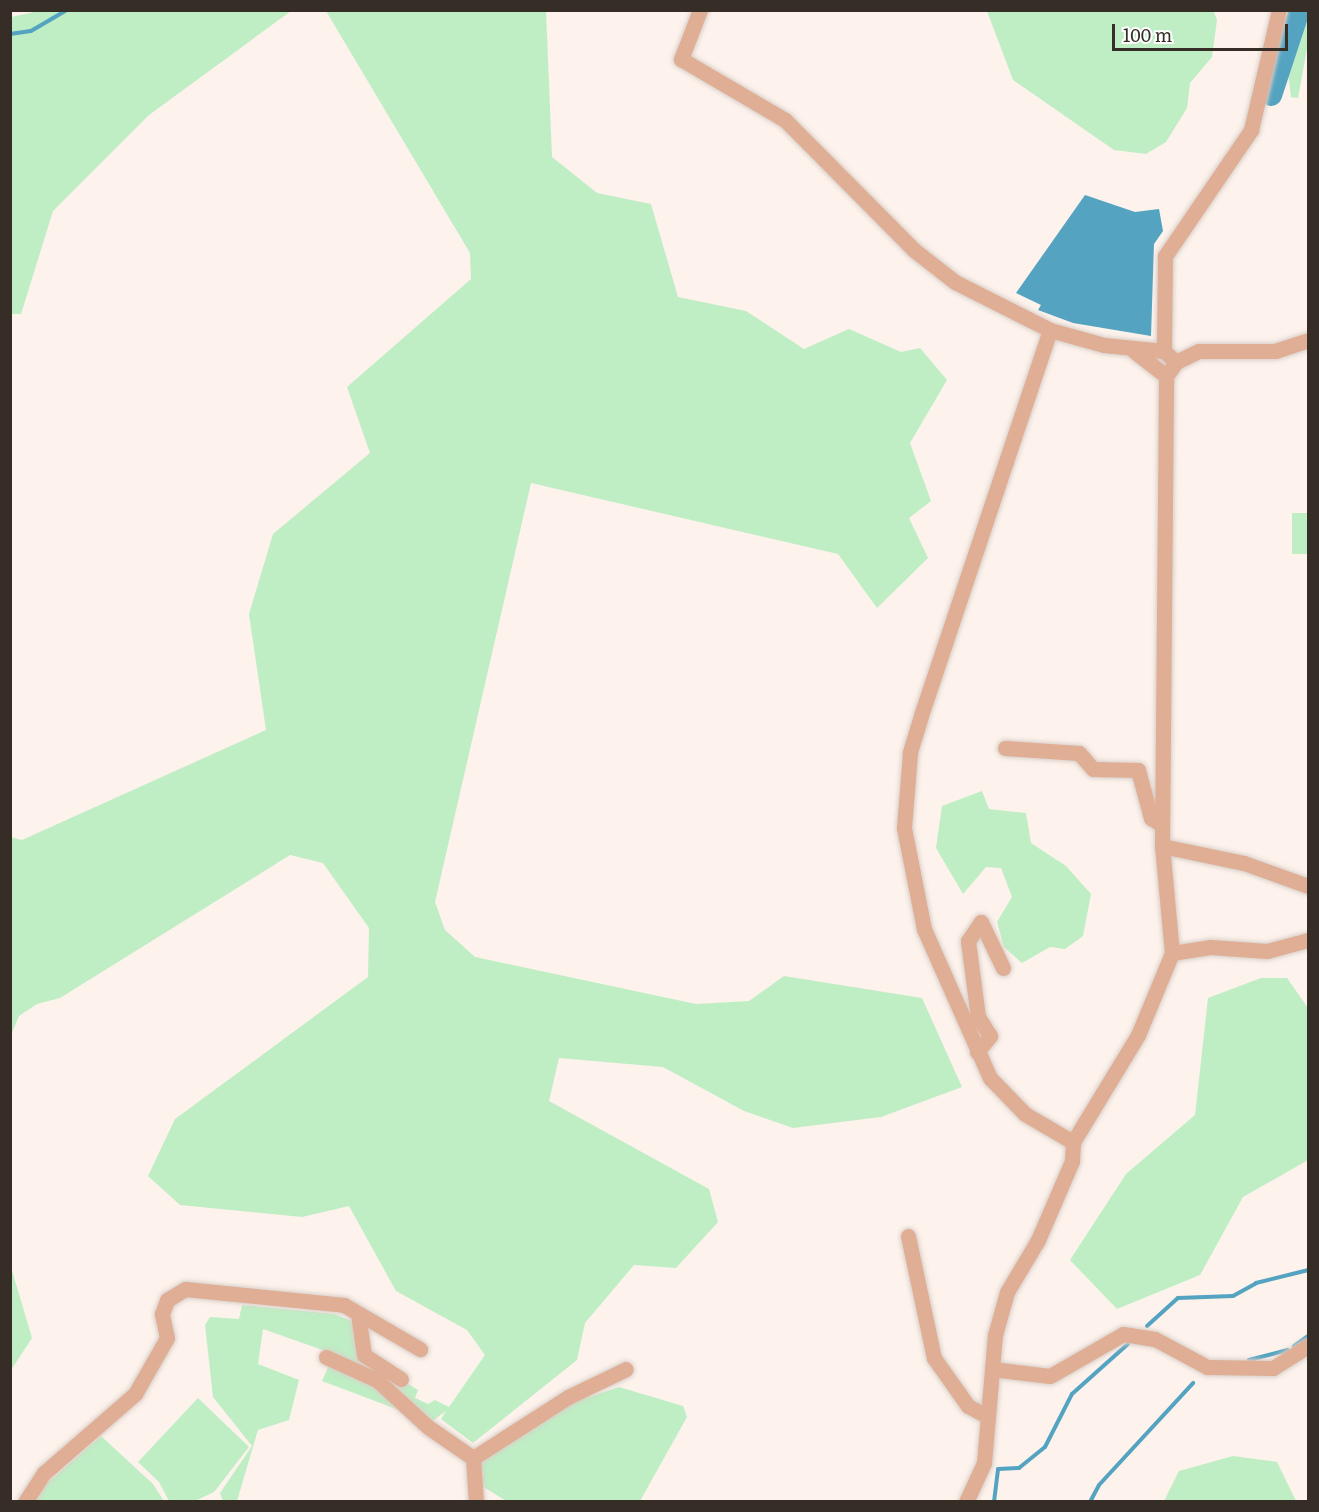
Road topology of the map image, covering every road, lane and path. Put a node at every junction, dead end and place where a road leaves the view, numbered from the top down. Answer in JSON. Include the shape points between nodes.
{"nodes":[{"id":1,"x":700,"y":10,"type":"edge"},
{"id":2,"x":1279,"y":10,"type":"edge"},
{"id":3,"x":1050,"y":330,"type":"junction"},
{"id":4,"x":1308,"y":340,"type":"edge"},
{"id":5,"x":1129,"y":349,"type":"junction"},
{"id":6,"x":1164,"y":351,"type":"junction"},
{"id":7,"x":1176,"y":362,"type":"junction"},
{"id":8,"x":1166,"y":376,"type":"junction"},
{"id":9,"x":1005,"y":748,"type":"dead end"},
{"id":10,"x":1162,"y":825,"type":"junction"},
{"id":11,"x":1162,"y":846,"type":"junction"},
{"id":12,"x":1308,"y":886,"type":"edge"},
{"id":13,"x":1308,"y":940,"type":"edge"},
{"id":14,"x":1172,"y":954,"type":"junction"},
{"id":15,"x":1003,"y":968,"type":"dead end"},
{"id":16,"x":977,"y":1052,"type":"junction"},
{"id":17,"x":1073,"y":1142,"type":"junction"},
{"id":18,"x":908,"y":1236,"type":"dead end"},
{"id":19,"x":358,"y":1314,"type":"junction"},
{"id":20,"x":1308,"y":1346,"type":"edge"},
{"id":21,"x":420,"y":1349,"type":"dead end"},
{"id":22,"x":326,"y":1357,"type":"dead end"},
{"id":23,"x":992,"y":1369,"type":"junction"},
{"id":24,"x":626,"y":1370,"type":"dead end"},
{"id":25,"x":401,"y":1379,"type":"dead end"},
{"id":26,"x":987,"y":1416,"type":"junction"},
{"id":27,"x":473,"y":1458,"type":"junction"},
{"id":28,"x":25,"y":1502,"type":"edge"},
{"id":29,"x":476,"y":1502,"type":"edge"},
{"id":30,"x":966,"y":1502,"type":"edge"}],
"edges":[{"from":1,"to":3,"type":"street","via":[[681,59],[785,120],[914,250],[955,282]]},
{"from":2,"to":6,"type":"street","via":[[1251,130],[1165,256]]},
{"from":3,"to":5,"type":"street"},
{"from":3,"to":16,"type":"street","via":[[921,716],[907,782],[904,828],[915,896]]},
{"from":4,"to":7,"type":"street","via":[[1275,351],[1200,351]]},
{"from":5,"to":6,"type":"street"},
{"from":5,"to":8,"type":"street"},
{"from":6,"to":7,"type":"street"},
{"from":7,"to":8,"type":"street"},
{"from":8,"to":10,"type":"street"},
{"from":9,"to":10,"type":"street","via":[[1079,753],[1093,769],[1138,770],[1151,818]]},
{"from":10,"to":11,"type":"street"},
{"from":11,"to":12,"type":"street","via":[[1244,863]]},
{"from":11,"to":14,"type":"street"},
{"from":13,"to":14,"type":"street","via":[[1267,951],[1210,947]]},
{"from":14,"to":17,"type":"street","via":[[1138,1035]]},
{"from":15,"to":16,"type":"street","via":[[981,922],[968,941],[978,1017],[990,1036]]},
{"from":16,"to":17,"type":"street","via":[[990,1078],[1012,1104]]},
{"from":17,"to":23,"type":"street","via":[[1072,1161],[1038,1240],[1007,1292]]},
{"from":18,"to":26,"type":"street","via":[[934,1358],[968,1407]]},
{"from":19,"to":21,"type":"street"},
{"from":19,"to":25,"type":"street","via":[[357,1339],[364,1355]]},
{"from":19,"to":28,"type":"street","via":[[336,1304],[185,1289],[167,1300],[162,1314],[167,1338],[135,1394],[44,1473]]},
{"from":20,"to":23,"type":"street","via":[[1273,1368],[1207,1367],[1155,1339],[1122,1334],[1050,1376]]},
{"from":22,"to":27,"type":"street","via":[[377,1380],[413,1418]]},
{"from":23,"to":26,"type":"street"},
{"from":24,"to":27,"type":"street","via":[[568,1397]]},
{"from":26,"to":30,"type":"street","via":[[984,1463]]},
{"from":27,"to":29,"type":"street"}]}
